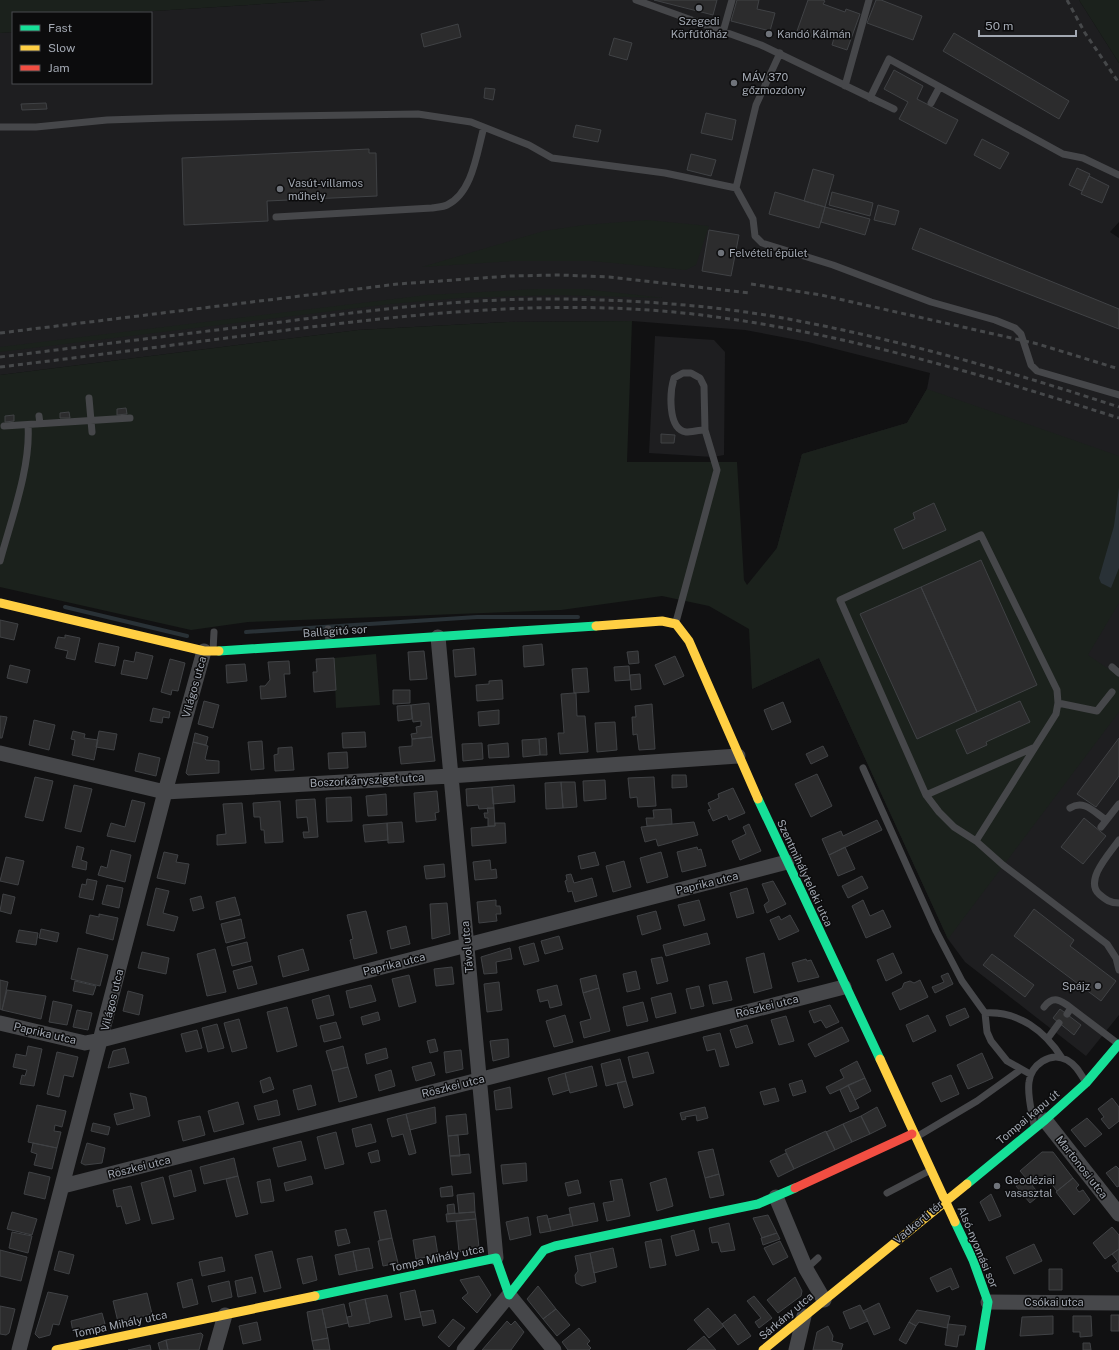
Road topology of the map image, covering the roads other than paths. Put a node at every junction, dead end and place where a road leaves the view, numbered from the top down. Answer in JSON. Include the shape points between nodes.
{"nodes":[{"id":1,"x":636,"y":0,"type":"edge"},
{"id":2,"x":732,"y":0,"type":"edge"},
{"id":3,"x":869,"y":0,"type":"edge"},
{"id":4,"x":723,"y":32,"type":"junction"},
{"id":5,"x":780,"y":53,"type":"junction"},
{"id":6,"x":845,"y":86,"type":"junction"},
{"id":7,"x":939,"y":88,"type":"junction"},
{"id":8,"x":870,"y":98,"type":"junction"},
{"id":9,"x":931,"y":103,"type":"dead end"},
{"id":10,"x":894,"y":109,"type":"dead end"},
{"id":11,"x":0,"y":127,"type":"edge"},
{"id":12,"x":484,"y":127,"type":"junction"},
{"id":13,"x":1119,"y":175,"type":"edge"},
{"id":14,"x":736,"y":188,"type":"junction"},
{"id":15,"x":276,"y":217,"type":"dead end"},
{"id":16,"x":1119,"y":395,"type":"edge"},
{"id":17,"x":89,"y":398,"type":"dead end"},
{"id":18,"x":39,"y":416,"type":"dead end"},
{"id":19,"x":130,"y":418,"type":"dead end"},
{"id":20,"x":91,"y":421,"type":"junction"},
{"id":21,"x":40,"y":424,"type":"junction"},
{"id":22,"x":28,"y":425,"type":"junction"},
{"id":23,"x":4,"y":426,"type":"dead end"},
{"id":24,"x":705,"y":430,"type":"junction"},
{"id":25,"x":92,"y":432,"type":"dead end"},
{"id":26,"x":0,"y":561,"type":"edge"},
{"id":27,"x":0,"y":604,"type":"edge"},
{"id":28,"x":676,"y":624,"type":"junction"},
{"id":29,"x":328,"y":629,"type":"dead end"},
{"id":30,"x":214,"y":632,"type":"dead end"},
{"id":31,"x":438,"y":633,"type":"junction"},
{"id":32,"x":329,"y":643,"type":"junction"},
{"id":33,"x":209,"y":651,"type":"junction"},
{"id":34,"x":1112,"y":667,"type":"dead end"},
{"id":35,"x":1119,"y":673,"type":"edge"},
{"id":36,"x":1112,"y":692,"type":"dead end"},
{"id":37,"x":1058,"y":703,"type":"junction"},
{"id":38,"x":1033,"y":748,"type":"junction"},
{"id":39,"x":0,"y":752,"type":"edge"},
{"id":40,"x":738,"y":756,"type":"junction"},
{"id":41,"x":863,"y":768,"type":"dead end"},
{"id":42,"x":450,"y":776,"type":"junction"},
{"id":43,"x":165,"y":792,"type":"junction"},
{"id":44,"x":926,"y":795,"type":"junction"},
{"id":45,"x":1119,"y":804,"type":"edge"},
{"id":46,"x":1070,"y":808,"type":"dead end"},
{"id":47,"x":1106,"y":820,"type":"junction"},
{"id":48,"x":1100,"y":826,"type":"dead end"},
{"id":49,"x":976,"y":840,"type":"junction"},
{"id":50,"x":1119,"y":840,"type":"edge"},
{"id":51,"x":787,"y":862,"type":"junction"},
{"id":52,"x":1119,"y":903,"type":"edge"},
{"id":53,"x":467,"y":945,"type":"junction"},
{"id":54,"x":1119,"y":970,"type":"edge"},
{"id":55,"x":844,"y":987,"type":"junction"},
{"id":56,"x":1044,"y":1007,"type":"dead end"},
{"id":57,"x":986,"y":1014,"type":"junction"},
{"id":58,"x":0,"y":1023,"type":"edge"},
{"id":59,"x":1059,"y":1023,"type":"dead end"},
{"id":60,"x":1048,"y":1038,"type":"junction"},
{"id":61,"x":101,"y":1040,"type":"junction"},
{"id":62,"x":1119,"y":1044,"type":"edge"},
{"id":63,"x":1062,"y":1058,"type":"junction"},
{"id":64,"x":1020,"y":1070,"type":"junction"},
{"id":65,"x":1030,"y":1074,"type":"junction"},
{"id":66,"x":479,"y":1079,"type":"junction"},
{"id":67,"x":1086,"y":1083,"type":"junction"},
{"id":68,"x":1040,"y":1124,"type":"junction"},
{"id":69,"x":913,"y":1136,"type":"junction"},
{"id":70,"x":930,"y":1171,"type":"junction"},
{"id":71,"x":63,"y":1186,"type":"junction"},
{"id":72,"x":887,"y":1193,"type":"dead end"},
{"id":73,"x":776,"y":1197,"type":"junction"},
{"id":74,"x":946,"y":1200,"type":"junction"},
{"id":75,"x":1119,"y":1214,"type":"edge"},
{"id":76,"x":496,"y":1258,"type":"junction"},
{"id":77,"x":818,"y":1258,"type":"dead end"},
{"id":78,"x":806,"y":1269,"type":"junction"},
{"id":79,"x":509,"y":1295,"type":"junction"},
{"id":80,"x":824,"y":1300,"type":"junction"},
{"id":81,"x":988,"y":1302,"type":"junction"},
{"id":82,"x":1119,"y":1303,"type":"edge"},
{"id":83,"x":225,"y":1315,"type":"junction"},
{"id":84,"x":804,"y":1316,"type":"junction"},
{"id":85,"x":19,"y":1350,"type":"edge"},
{"id":86,"x":56,"y":1350,"type":"edge"},
{"id":87,"x":215,"y":1350,"type":"edge"},
{"id":88,"x":464,"y":1350,"type":"edge"},
{"id":89,"x":554,"y":1350,"type":"edge"},
{"id":90,"x":763,"y":1350,"type":"edge"},
{"id":91,"x":796,"y":1350,"type":"edge"},
{"id":92,"x":980,"y":1350,"type":"edge"}],
"edges":[{"from":1,"to":4,"type":"lane"},
{"from":2,"to":4,"type":"lane"},
{"from":3,"to":6,"type":"lane"},
{"from":4,"to":5,"type":"lane"},
{"from":5,"to":6,"type":"lane"},
{"from":5,"to":14,"type":"lane","via":[[756,105]]},
{"from":6,"to":8,"type":"lane"},
{"from":7,"to":8,"type":"lane","via":[[889,59]]},
{"from":7,"to":9,"type":"lane"},
{"from":7,"to":13,"type":"lane","via":[[1063,154],[1083,158]]},
{"from":8,"to":10,"type":"lane"},
{"from":11,"to":12,"type":"lane","via":[[168,118],[418,114],[471,122]]},
{"from":12,"to":14,"type":"lane","via":[[529,145],[552,158],[665,173]]},
{"from":12,"to":15,"type":"lane","via":[[471,178],[461,194],[448,205]]},
{"from":14,"to":16,"type":"lane","via":[[752,219],[755,236],[762,243],[833,265],[931,302],[1015,328],[1021,334],[1031,365],[1036,371]]},
{"from":17,"to":20,"type":"lane"},
{"from":18,"to":21,"type":"lane"},
{"from":19,"to":20,"type":"lane"},
{"from":20,"to":21,"type":"lane"},
{"from":20,"to":25,"type":"lane"},
{"from":21,"to":22,"type":"lane"},
{"from":22,"to":23,"type":"lane"},
{"from":22,"to":26,"type":"lane","via":[[25,468]]},
{"from":24,"to":24,"type":"lane","via":[[704,386],[700,378],[683,373],[674,378],[672,386],[672,419],[676,426],[685,432]]},
{"from":24,"to":28,"type":"lane","via":[[717,470]]},
{"from":27,"to":33,"type":"street","name":"Ballagitó sor"},
{"from":28,"to":31,"type":"street","name":"Ballagitó sor","via":[[662,621],[603,622]]},
{"from":28,"to":40,"type":"street","name":"Szentmihályteleki utca","via":[[689,641]]},
{"from":29,"to":32,"type":"lane"},
{"from":30,"to":33,"type":"lane"},
{"from":31,"to":32,"type":"street","name":"Ballagitó sor"},
{"from":31,"to":42,"type":"street","name":"Távol utca"},
{"from":32,"to":33,"type":"street","name":"Ballagitó sor"},
{"from":33,"to":43,"type":"street","name":"Világos utca"},
{"from":34,"to":35,"type":"lane"},
{"from":36,"to":37,"type":"lane","via":[[1096,710]]},
{"from":37,"to":38,"type":"lane","via":[[1056,714]]},
{"from":37,"to":44,"type":"lane","via":[[1057,690],[981,534],[840,600]]},
{"from":38,"to":44,"type":"lane"},
{"from":38,"to":49,"type":"lane"},
{"from":39,"to":43,"type":"street","name":"Boszorkánysziget utca"},
{"from":40,"to":42,"type":"street","name":"Boszorkánysziget utca"},
{"from":40,"to":51,"type":"street","name":"Szentmihályteleki utca"},
{"from":41,"to":57,"type":"lane","via":[[936,931],[962,981]]},
{"from":42,"to":43,"type":"street","name":"Boszorkánysziget utca"},
{"from":42,"to":53,"type":"street","name":"Távol utca"},
{"from":43,"to":61,"type":"street","name":"Világos utca"},
{"from":44,"to":49,"type":"lane","via":[[954,827]]},
{"from":45,"to":47,"type":"lane"},
{"from":46,"to":47,"type":"lane","via":[[1076,804],[1083,804]]},
{"from":47,"to":48,"type":"lane"},
{"from":49,"to":54,"type":"lane","via":[[1003,864],[1107,944],[1116,958]]},
{"from":50,"to":52,"type":"lane","via":[[1095,874],[1094,883],[1096,891],[1105,900]]},
{"from":51,"to":53,"type":"street","name":"Paprika utca"},
{"from":51,"to":55,"type":"street","name":"Szentmihályteleki utca"},
{"from":53,"to":61,"type":"street","name":"Paprika utca"},
{"from":53,"to":66,"type":"street","name":"Távol utca"},
{"from":55,"to":66,"type":"street","name":"Röszkei utca"},
{"from":55,"to":69,"type":"street","name":"Szentmihályteleki utca"},
{"from":56,"to":62,"type":"lane","via":[[1054,999],[1060,1000],[1069,1011]]},
{"from":57,"to":60,"type":"lane","via":[[1008,1014],[1035,1026]]},
{"from":57,"to":64,"type":"lane","via":[[987,1032],[991,1041],[1002,1056]]},
{"from":58,"to":61,"type":"street","name":"Paprika utca","via":[[86,1043]]},
{"from":59,"to":60,"type":"lane"},
{"from":60,"to":63,"type":"lane"},
{"from":61,"to":71,"type":"street","name":"Világos utca"},
{"from":62,"to":67,"type":"street","name":"Tompai kapu út"},
{"from":63,"to":65,"type":"lane","via":[[1042,1061]]},
{"from":63,"to":67,"type":"lane","via":[[1076,1067]]},
{"from":64,"to":65,"type":"lane"},
{"from":64,"to":69,"type":"lane","via":[[977,1101]]},
{"from":65,"to":68,"type":"lane","via":[[1028,1090]]},
{"from":66,"to":71,"type":"street","name":"Röszkei utca"},
{"from":66,"to":76,"type":"street","name":"Távol utca"},
{"from":67,"to":68,"type":"street","name":"Tompai kapu út"},
{"from":68,"to":74,"type":"street","name":"Tompai kapu út"},
{"from":68,"to":75,"type":"street","name":"Martonosi utca"},
{"from":69,"to":70,"type":"street","name":"Vadkerti tér"},
{"from":69,"to":73,"type":"street"},
{"from":70,"to":72,"type":"lane"},
{"from":70,"to":74,"type":"street","name":"Vadkerti tér"},
{"from":71,"to":85,"type":"street","name":"Világos utca"},
{"from":73,"to":78,"type":"street"},
{"from":73,"to":79,"type":"street","via":[[758,1204],[544,1250]]},
{"from":74,"to":80,"type":"street","name":"Vadkerti tér"},
{"from":74,"to":81,"type":"street","name":"Alsó-nyomási sor","via":[[973,1260]]},
{"from":76,"to":79,"type":"street","name":"Tompa Mihály utca"},
{"from":76,"to":83,"type":"street","name":"Tompa Mihály utca"},
{"from":77,"to":78,"type":"lane"},
{"from":78,"to":80,"type":"street"},
{"from":79,"to":88,"type":"street"},
{"from":79,"to":89,"type":"street"},
{"from":80,"to":84,"type":"street","name":"Sárkány utca"},
{"from":81,"to":82,"type":"street","name":"Csókai utca"},
{"from":81,"to":92,"type":"street","name":"Alsó-nyomási sor"},
{"from":83,"to":86,"type":"street","name":"Tompa Mihály utca"},
{"from":83,"to":87,"type":"street"},
{"from":84,"to":90,"type":"street","name":"Sárkány utca"},
{"from":84,"to":91,"type":"street"}]}
